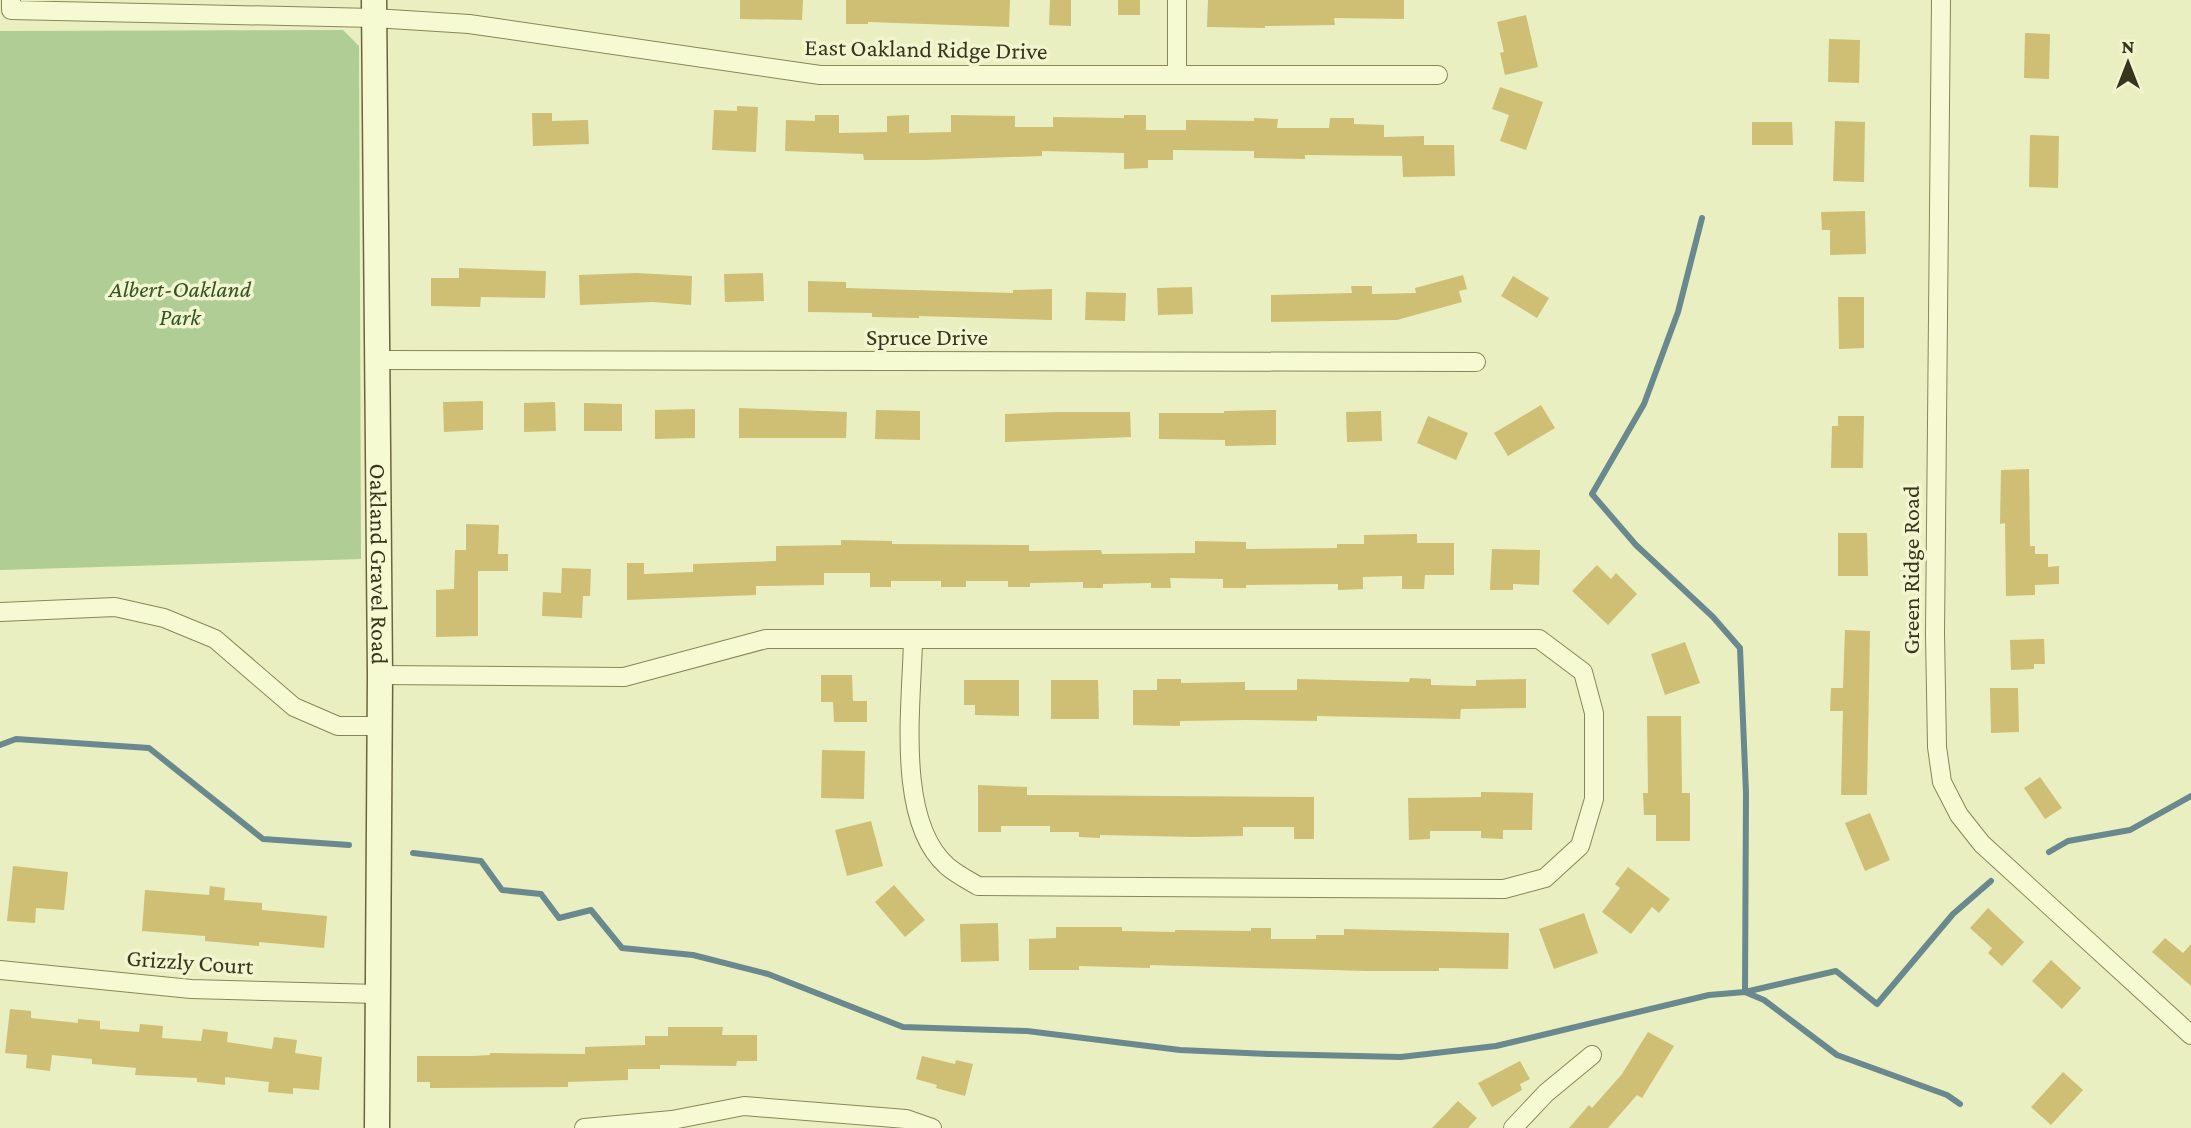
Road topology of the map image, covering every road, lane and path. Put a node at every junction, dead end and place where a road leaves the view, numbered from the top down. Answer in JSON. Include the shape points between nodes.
{"nodes":[{"id":1,"x":1177,"y":0,"type":"edge"},
{"id":2,"x":1941,"y":0,"type":"edge"},
{"id":3,"x":11,"y":5,"type":"edge"},
{"id":4,"x":374,"y":9,"type":"edge"},
{"id":5,"x":1177,"y":75,"type":"junction"},
{"id":6,"x":1438,"y":75,"type":"dead end"},
{"id":7,"x":378,"y":360,"type":"junction"},
{"id":8,"x":1476,"y":362,"type":"dead end"},
{"id":9,"x":0,"y":612,"type":"edge"},
{"id":10,"x":913,"y":639,"type":"junction"},
{"id":11,"x":380,"y":675,"type":"junction"},
{"id":12,"x":379,"y":726,"type":"junction"},
{"id":13,"x":0,"y":970,"type":"edge"},
{"id":14,"x":378,"y":993,"type":"junction"},
{"id":15,"x":2191,"y":1035,"type":"edge"},
{"id":16,"x":1592,"y":1055,"type":"dead end"},
{"id":17,"x":673,"y":1124,"type":"edge"},
{"id":18,"x":377,"y":1128,"type":"edge"},
{"id":19,"x":584,"y":1128,"type":"edge"},
{"id":20,"x":932,"y":1128,"type":"edge"},
{"id":21,"x":1513,"y":1128,"type":"edge"}],
"edges":[{"from":1,"to":5,"type":"street"},
{"from":2,"to":15,"type":"street","name":"Green Ridge Road","via":[[1935,635],[1942,782],[1959,815],[1982,844]]},
{"from":3,"to":4,"type":"street","name":"East Oakland Ridge Drive"},
{"from":4,"to":5,"type":"street","name":"East Oakland Ridge Drive","via":[[820,75]]},
{"from":4,"to":7,"type":"street","name":"Oakland Gravel Road"},
{"from":5,"to":6,"type":"street","name":"East Oakland Ridge Drive"},
{"from":7,"to":8,"type":"street","name":"Spruce Drive"},
{"from":7,"to":11,"type":"street","name":"Oakland Gravel Road"},
{"from":9,"to":12,"type":"street","via":[[115,607],[164,618],[215,639],[294,707],[338,726]]},
{"from":10,"to":10,"type":"street","via":[[1539,639],[1583,672],[1594,713],[1594,799],[1580,846],[1545,878],[1504,889],[978,886],[946,865],[921,829],[910,780]]},
{"from":10,"to":11,"type":"street","via":[[766,639],[624,677]]},
{"from":11,"to":12,"type":"street","name":"Oakland Gravel Road"},
{"from":12,"to":14,"type":"street","name":"Oakland Gravel Road"},
{"from":13,"to":14,"type":"street","name":"Grizzly Court","via":[[191,989]]},
{"from":14,"to":18,"type":"street","name":"Oakland Gravel Road"},
{"from":16,"to":21,"type":"street"},
{"from":17,"to":19,"type":"street"},
{"from":17,"to":20,"type":"street","via":[[744,1106],[906,1119]]}]}
